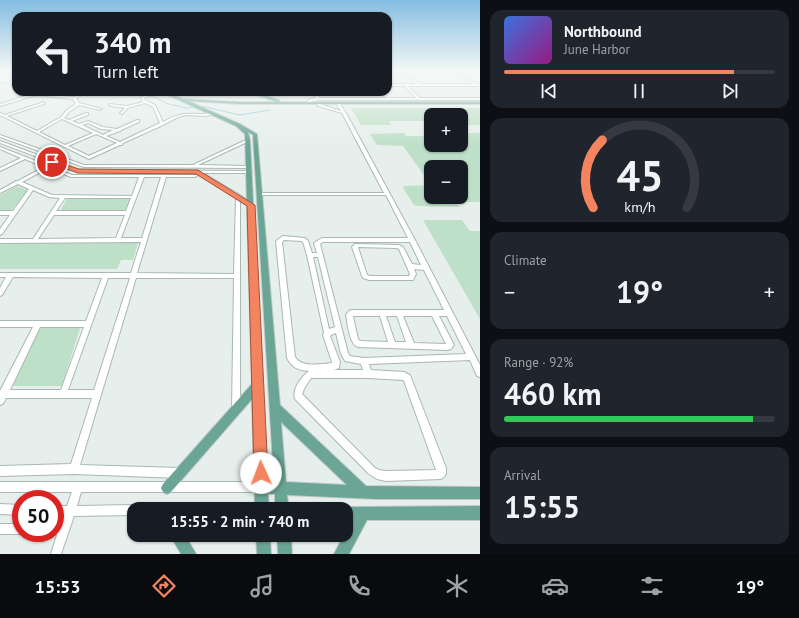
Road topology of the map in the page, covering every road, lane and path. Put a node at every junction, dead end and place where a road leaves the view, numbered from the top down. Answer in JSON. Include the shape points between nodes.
{"nodes":[{"id":1,"x":29,"y":96,"type":"edge"},
{"id":2,"x":54,"y":96,"type":"edge"},
{"id":3,"x":78,"y":96,"type":"edge"},
{"id":4,"x":148,"y":96,"type":"edge"},
{"id":5,"x":172,"y":96,"type":"edge"},
{"id":6,"x":258,"y":96,"type":"edge"},
{"id":7,"x":267,"y":96,"type":"edge"},
{"id":8,"x":317,"y":96,"type":"edge"},
{"id":9,"x":340,"y":96,"type":"edge"},
{"id":10,"x":416,"y":96,"type":"edge"},
{"id":11,"x":74,"y":98,"type":"junction"},
{"id":12,"x":318,"y":99,"type":"junction"},
{"id":13,"x":342,"y":99,"type":"junction"},
{"id":14,"x":419,"y":99,"type":"junction"},
{"id":15,"x":480,"y":99,"type":"edge"},
{"id":16,"x":182,"y":100,"type":"junction"},
{"id":17,"x":145,"y":102,"type":"junction"},
{"id":18,"x":43,"y":103,"type":"dead end"},
{"id":19,"x":287,"y":103,"type":"junction"},
{"id":20,"x":308,"y":103,"type":"junction"},
{"id":21,"x":78,"y":104,"type":"junction"},
{"id":22,"x":259,"y":104,"type":"junction"},
{"id":23,"x":339,"y":104,"type":"junction"},
{"id":24,"x":480,"y":104,"type":"edge"},
{"id":25,"x":0,"y":105,"type":"edge"},
{"id":26,"x":111,"y":105,"type":"dead end"},
{"id":27,"x":320,"y":105,"type":"junction"},
{"id":28,"x":127,"y":107,"type":"junction"},
{"id":29,"x":100,"y":109,"type":"dead end"},
{"id":30,"x":122,"y":113,"type":"dead end"},
{"id":31,"x":344,"y":113,"type":"junction"},
{"id":32,"x":0,"y":114,"type":"edge"},
{"id":33,"x":87,"y":114,"type":"dead end"},
{"id":34,"x":211,"y":114,"type":"junction"},
{"id":35,"x":6,"y":116,"type":"junction"},
{"id":36,"x":62,"y":118,"type":"junction"},
{"id":37,"x":0,"y":119,"type":"edge"},
{"id":38,"x":70,"y":121,"type":"junction"},
{"id":39,"x":138,"y":121,"type":"dead end"},
{"id":40,"x":162,"y":124,"type":"junction"},
{"id":41,"x":80,"y":125,"type":"junction"},
{"id":42,"x":238,"y":125,"type":"junction"},
{"id":43,"x":119,"y":130,"type":"junction"},
{"id":44,"x":37,"y":132,"type":"junction"},
{"id":45,"x":96,"y":133,"type":"junction"},
{"id":46,"x":0,"y":136,"type":"edge"},
{"id":47,"x":103,"y":136,"type":"junction"},
{"id":48,"x":248,"y":140,"type":"junction"},
{"id":49,"x":0,"y":142,"type":"edge"},
{"id":50,"x":122,"y":144,"type":"junction"},
{"id":51,"x":10,"y":146,"type":"junction"},
{"id":52,"x":65,"y":146,"type":"junction"},
{"id":53,"x":1,"y":148,"type":"edge"},
{"id":54,"x":24,"y":158,"type":"junction"},
{"id":55,"x":89,"y":158,"type":"junction"},
{"id":56,"x":79,"y":164,"type":"junction"},
{"id":57,"x":195,"y":166,"type":"junction"},
{"id":58,"x":47,"y":167,"type":"junction"},
{"id":59,"x":250,"y":169,"type":"junction"},
{"id":60,"x":0,"y":170,"type":"edge"},
{"id":61,"x":198,"y":172,"type":"junction"},
{"id":62,"x":142,"y":176,"type":"junction"},
{"id":63,"x":164,"y":176,"type":"junction"},
{"id":64,"x":205,"y":176,"type":"junction"},
{"id":65,"x":18,"y":182,"type":"junction"},
{"id":66,"x":31,"y":189,"type":"junction"},
{"id":67,"x":0,"y":192,"type":"edge"},
{"id":68,"x":260,"y":194,"type":"junction"},
{"id":69,"x":387,"y":194,"type":"junction"},
{"id":70,"x":238,"y":196,"type":"junction"},
{"id":71,"x":63,"y":197,"type":"junction"},
{"id":72,"x":134,"y":197,"type":"junction"},
{"id":73,"x":251,"y":205,"type":"junction"},
{"id":74,"x":0,"y":213,"type":"edge"},
{"id":75,"x":14,"y":213,"type":"junction"},
{"id":76,"x":53,"y":213,"type":"junction"},
{"id":77,"x":128,"y":213,"type":"junction"},
{"id":78,"x":0,"y":232,"type":"edge"},
{"id":79,"x":35,"y":240,"type":"junction"},
{"id":80,"x":118,"y":240,"type":"junction"},
{"id":81,"x":145,"y":240,"type":"junction"},
{"id":82,"x":412,"y":240,"type":"junction"},
{"id":83,"x":0,"y":241,"type":"edge"},
{"id":84,"x":310,"y":255,"type":"junction"},
{"id":85,"x":320,"y":255,"type":"junction"},
{"id":86,"x":410,"y":266,"type":"junction"},
{"id":87,"x":426,"y":268,"type":"junction"},
{"id":88,"x":0,"y":276,"type":"edge"},
{"id":89,"x":11,"y":276,"type":"junction"},
{"id":90,"x":106,"y":276,"type":"junction"},
{"id":91,"x":134,"y":276,"type":"junction"},
{"id":92,"x":236,"y":276,"type":"junction"},
{"id":93,"x":0,"y":293,"type":"edge"},
{"id":94,"x":382,"y":313,"type":"junction"},
{"id":95,"x":399,"y":313,"type":"junction"},
{"id":96,"x":434,"y":313,"type":"junction"},
{"id":97,"x":448,"y":313,"type":"junction"},
{"id":98,"x":0,"y":324,"type":"edge"},
{"id":99,"x":38,"y":324,"type":"junction"},
{"id":100,"x":88,"y":324,"type":"junction"},
{"id":101,"x":339,"y":330,"type":"junction"},
{"id":102,"x":327,"y":333,"type":"junction"},
{"id":103,"x":392,"y":344,"type":"junction"},
{"id":104,"x":411,"y":344,"type":"junction"},
{"id":105,"x":471,"y":357,"type":"junction"},
{"id":106,"x":364,"y":361,"type":"junction"},
{"id":107,"x":480,"y":373,"type":"edge"},
{"id":108,"x":368,"y":374,"type":"junction"},
{"id":109,"x":258,"y":385,"type":"junction"},
{"id":110,"x":63,"y":394,"type":"junction"},
{"id":111,"x":97,"y":394,"type":"junction"},
{"id":112,"x":2,"y":397,"type":"edge"},
{"id":113,"x":274,"y":407,"type":"junction"},
{"id":114,"x":236,"y":410,"type":"junction"},
{"id":115,"x":74,"y":469,"type":"junction"},
{"id":116,"x":0,"y":471,"type":"edge"},
{"id":117,"x":180,"y":473,"type":"junction"},
{"id":118,"x":0,"y":487,"type":"edge"},
{"id":119,"x":262,"y":487,"type":"junction"},
{"id":120,"x":78,"y":488,"type":"junction"},
{"id":121,"x":167,"y":488,"type":"junction"},
{"id":122,"x":280,"y":488,"type":"junction"},
{"id":123,"x":363,"y":492,"type":"junction"},
{"id":124,"x":480,"y":493,"type":"edge"},
{"id":125,"x":262,"y":502,"type":"edge"},
{"id":126,"x":281,"y":502,"type":"edge"},
{"id":127,"x":0,"y":509,"type":"edge"},
{"id":128,"x":12,"y":510,"type":"edge"},
{"id":129,"x":127,"y":510,"type":"edge"},
{"id":130,"x":64,"y":512,"type":"edge"},
{"id":131,"x":70,"y":512,"type":"junction"},
{"id":132,"x":480,"y":513,"type":"edge"},
{"id":133,"x":353,"y":514,"type":"edge"},
{"id":134,"x":363,"y":514,"type":"junction"},
{"id":135,"x":64,"y":522,"type":"edge"},
{"id":136,"x":0,"y":529,"type":"edge"},
{"id":137,"x":12,"y":529,"type":"edge"},
{"id":138,"x":58,"y":542,"type":"edge"},
{"id":139,"x":181,"y":542,"type":"edge"},
{"id":140,"x":263,"y":542,"type":"edge"},
{"id":141,"x":284,"y":542,"type":"edge"},
{"id":142,"x":56,"y":554,"type":"edge"},
{"id":143,"x":189,"y":554,"type":"edge"},
{"id":144,"x":264,"y":554,"type":"edge"},
{"id":145,"x":285,"y":554,"type":"edge"},
{"id":146,"x":341,"y":554,"type":"edge"}],
"edges":[{"from":1,"to":25,"type":"street"},
{"from":2,"to":11,"type":"street"},
{"from":3,"to":11,"type":"street"},
{"from":4,"to":17,"type":"street","via":[[142,98]]},
{"from":5,"to":16,"type":"main road"},
{"from":6,"to":22,"type":"main road"},
{"from":7,"to":19,"type":"main road"},
{"from":8,"to":12,"type":"street"},
{"from":9,"to":13,"type":"street"},
{"from":10,"to":14,"type":"street"},
{"from":11,"to":21,"type":"street"},
{"from":12,"to":13,"type":"street"},
{"from":12,"to":20,"type":"street"},
{"from":13,"to":14,"type":"street"},
{"from":14,"to":15,"type":"street"},
{"from":16,"to":22,"type":"main road"},
{"from":16,"to":34,"type":"main road"},
{"from":17,"to":28,"type":"street"},
{"from":17,"to":40,"type":"street","via":[[154,106]]},
{"from":18,"to":35,"type":"street"},
{"from":19,"to":20,"type":"main road"},
{"from":19,"to":22,"type":"main road"},
{"from":20,"to":23,"type":"main road"},
{"from":21,"to":29,"type":"street"},
{"from":21,"to":36,"type":"street"},
{"from":22,"to":27,"type":"main road"},
{"from":23,"to":24,"type":"main road"},
{"from":23,"to":27,"type":"main road"},
{"from":23,"to":31,"type":"street"},
{"from":26,"to":28,"type":"street"},
{"from":27,"to":31,"type":"street"},
{"from":28,"to":30,"type":"street"},
{"from":31,"to":69,"type":"street"},
{"from":32,"to":35,"type":"street"},
{"from":33,"to":38,"type":"street"},
{"from":34,"to":40,"type":"street","via":[[181,115]]},
{"from":34,"to":42,"type":"main road"},
{"from":35,"to":37,"type":"street"},
{"from":35,"to":44,"type":"street"},
{"from":36,"to":38,"type":"street"},
{"from":36,"to":44,"type":"street"},
{"from":38,"to":41,"type":"street"},
{"from":39,"to":43,"type":"street"},
{"from":40,"to":50,"type":"street"},
{"from":41,"to":43,"type":"street","via":[[88,122],[102,128]]},
{"from":41,"to":45,"type":"street"},
{"from":42,"to":48,"type":"main road","via":[[247,134]]},
{"from":42,"to":68,"type":"main road","via":[[255,134]]},
{"from":43,"to":47,"type":"street"},
{"from":44,"to":52,"type":"street"},
{"from":45,"to":47,"type":"street"},
{"from":45,"to":52,"type":"street"},
{"from":46,"to":56,"type":"street"},
{"from":47,"to":50,"type":"street"},
{"from":48,"to":57,"type":"street"},
{"from":48,"to":59,"type":"main road"},
{"from":49,"to":51,"type":"street"},
{"from":50,"to":55,"type":"street"},
{"from":51,"to":53,"type":"street"},
{"from":51,"to":61,"type":"street","via":[[78,171]]},
{"from":52,"to":55,"type":"street"},
{"from":53,"to":54,"type":"street"},
{"from":54,"to":58,"type":"street"},
{"from":54,"to":60,"type":"street"},
{"from":55,"to":56,"type":"street"},
{"from":56,"to":57,"type":"street"},
{"from":57,"to":59,"type":"street"},
{"from":58,"to":62,"type":"street","via":[[74,176]]},
{"from":58,"to":65,"type":"street"},
{"from":59,"to":61,"type":"street"},
{"from":59,"to":73,"type":"main road"},
{"from":61,"to":64,"type":"street"},
{"from":62,"to":63,"type":"street"},
{"from":62,"to":72,"type":"street"},
{"from":63,"to":64,"type":"street"},
{"from":63,"to":81,"type":"street"},
{"from":64,"to":70,"type":"street"},
{"from":65,"to":66,"type":"street"},
{"from":65,"to":67,"type":"street"},
{"from":66,"to":71,"type":"street","via":[[48,196]]},
{"from":66,"to":75,"type":"street"},
{"from":68,"to":69,"type":"street"},
{"from":68,"to":113,"type":"main road"},
{"from":69,"to":82,"type":"street"},
{"from":70,"to":73,"type":"street"},
{"from":70,"to":92,"type":"street"},
{"from":71,"to":72,"type":"street"},
{"from":71,"to":76,"type":"street"},
{"from":72,"to":77,"type":"street"},
{"from":73,"to":109,"type":"main road"},
{"from":74,"to":75,"type":"street"},
{"from":75,"to":78,"type":"street"},
{"from":76,"to":77,"type":"street"},
{"from":76,"to":79,"type":"street"},
{"from":77,"to":80,"type":"street"},
{"from":79,"to":80,"type":"street"},
{"from":79,"to":83,"type":"street"},
{"from":80,"to":81,"type":"street"},
{"from":81,"to":91,"type":"street"},
{"from":82,"to":85,"type":"street","via":[[322,240],[317,243]]},
{"from":82,"to":87,"type":"street"},
{"from":84,"to":85,"type":"street"},
{"from":84,"to":102,"type":"street"},
{"from":84,"to":102,"type":"street","via":[[303,239],[283,238],[279,241],[292,363],[298,367],[336,365]]},
{"from":85,"to":101,"type":"street"},
{"from":86,"to":86,"type":"street","via":[[401,248],[397,246],[355,247],[365,276],[369,278],[411,278],[413,274]]},
{"from":86,"to":87,"type":"street"},
{"from":87,"to":97,"type":"street"},
{"from":88,"to":89,"type":"street"},
{"from":89,"to":90,"type":"street"},
{"from":89,"to":93,"type":"street"},
{"from":90,"to":91,"type":"street"},
{"from":90,"to":100,"type":"street"},
{"from":91,"to":92,"type":"street"},
{"from":91,"to":111,"type":"street"},
{"from":92,"to":114,"type":"street"},
{"from":94,"to":95,"type":"street"},
{"from":94,"to":103,"type":"street"},
{"from":94,"to":103,"type":"street","via":[[351,313],[349,316],[355,341],[358,344]]},
{"from":95,"to":96,"type":"street"},
{"from":95,"to":104,"type":"street"},
{"from":96,"to":97,"type":"street"},
{"from":96,"to":104,"type":"street","via":[[450,345],[448,347]]},
{"from":97,"to":105,"type":"street"},
{"from":98,"to":99,"type":"street"},
{"from":99,"to":100,"type":"street"},
{"from":99,"to":112,"type":"street"},
{"from":100,"to":110,"type":"street"},
{"from":101,"to":102,"type":"street"},
{"from":101,"to":106,"type":"street","via":[[348,358]]},
{"from":103,"to":104,"type":"street"},
{"from":105,"to":106,"type":"street"},
{"from":105,"to":107,"type":"street"},
{"from":106,"to":108,"type":"street"},
{"from":108,"to":108,"type":"street","via":[[401,375],[407,378],[441,468],[441,474],[377,474],[298,396],[298,391],[312,374]]},
{"from":109,"to":114,"type":"main road"},
{"from":109,"to":119,"type":"main road"},
{"from":110,"to":111,"type":"street"},
{"from":110,"to":112,"type":"street"},
{"from":111,"to":115,"type":"street"},
{"from":113,"to":122,"type":"main road"},
{"from":113,"to":123,"type":"main road"},
{"from":114,"to":117,"type":"main road"},
{"from":115,"to":116,"type":"street"},
{"from":115,"to":117,"type":"street"},
{"from":117,"to":121,"type":"main road"},
{"from":118,"to":120,"type":"street"},
{"from":119,"to":121,"type":"street"},
{"from":119,"to":122,"type":"main road"},
{"from":119,"to":125,"type":"main road"},
{"from":120,"to":121,"type":"street"},
{"from":120,"to":131,"type":"street"},
{"from":122,"to":123,"type":"main road"},
{"from":122,"to":126,"type":"main road"},
{"from":123,"to":124,"type":"main road"},
{"from":127,"to":128,"type":"street"},
{"from":129,"to":131,"type":"street"},
{"from":130,"to":131,"type":"street"},
{"from":131,"to":135,"type":"street"},
{"from":132,"to":134,"type":"main road"},
{"from":133,"to":134,"type":"main road"},
{"from":134,"to":146,"type":"main road"},
{"from":136,"to":137,"type":"street"},
{"from":138,"to":142,"type":"street"},
{"from":139,"to":143,"type":"main road"},
{"from":140,"to":144,"type":"main road"},
{"from":141,"to":145,"type":"main road"}]}
